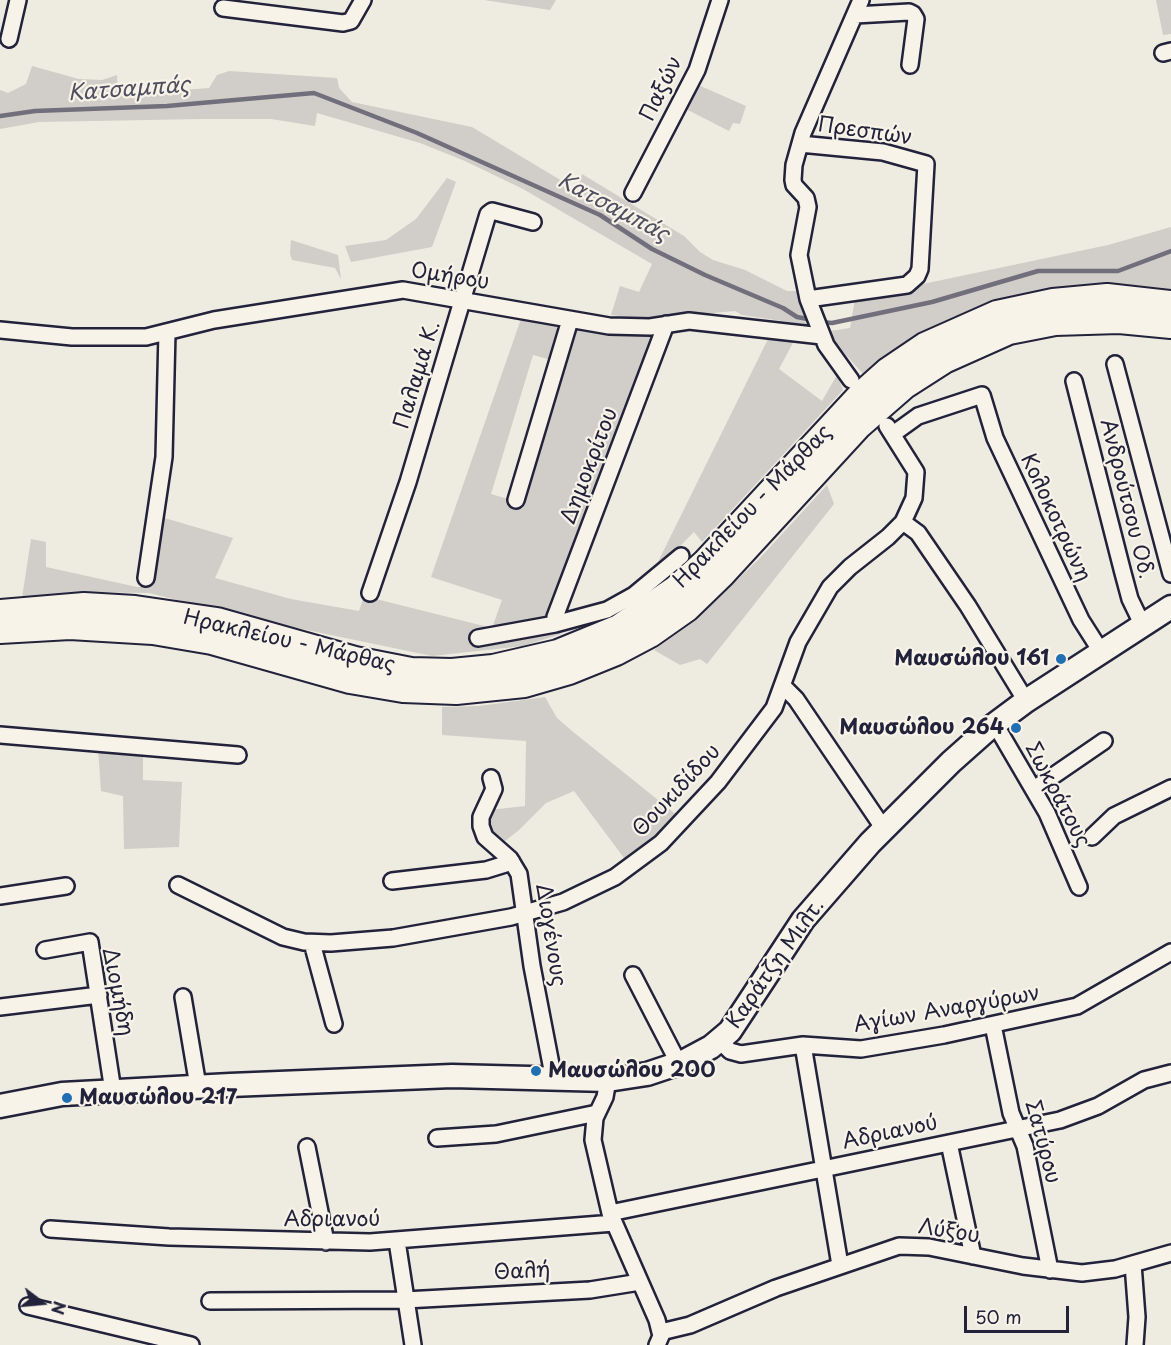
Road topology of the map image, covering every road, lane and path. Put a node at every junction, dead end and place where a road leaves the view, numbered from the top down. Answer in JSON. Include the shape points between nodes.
{"nodes":[{"id":1,"x":18,"y":0,"type":"edge"},
{"id":2,"x":363,"y":0,"type":"edge"},
{"id":3,"x":720,"y":0,"type":"edge"},
{"id":4,"x":861,"y":0,"type":"edge"},
{"id":5,"x":223,"y":8,"type":"dead end"},
{"id":6,"x":855,"y":15,"type":"junction"},
{"id":7,"x":9,"y":39,"type":"dead end"},
{"id":8,"x":910,"y":66,"type":"dead end"},
{"id":9,"x":800,"y":144,"type":"junction"},
{"id":10,"x":633,"y":194,"type":"dead end"},
{"id":11,"x":533,"y":222,"type":"dead end"},
{"id":12,"x":462,"y":300,"type":"junction"},
{"id":13,"x":809,"y":303,"type":"junction"},
{"id":14,"x":1171,"y":304,"type":"edge"},
{"id":15,"x":570,"y":320,"type":"junction"},
{"id":16,"x":666,"y":324,"type":"junction"},
{"id":17,"x":1171,"y":325,"type":"edge"},
{"id":18,"x":0,"y":330,"type":"edge"},
{"id":19,"x":167,"y":332,"type":"junction"},
{"id":20,"x":821,"y":332,"type":"junction"},
{"id":21,"x":1115,"y":364,"type":"dead end"},
{"id":22,"x":851,"y":380,"type":"dead end"},
{"id":23,"x":1074,"y":381,"type":"dead end"},
{"id":24,"x":982,"y":395,"type":"joint"},
{"id":25,"x":516,"y":500,"type":"dead end"},
{"id":26,"x":903,"y":522,"type":"junction"},
{"id":27,"x":681,"y":556,"type":"dead end"},
{"id":28,"x":1171,"y":574,"type":"edge"},
{"id":29,"x":146,"y":578,"type":"dead end"},
{"id":30,"x":370,"y":593,"type":"dead end"},
{"id":31,"x":1171,"y":607,"type":"edge"},
{"id":32,"x":0,"y":613,"type":"edge"},
{"id":33,"x":555,"y":624,"type":"junction"},
{"id":34,"x":1143,"y":626,"type":"junction"},
{"id":35,"x":0,"y":630,"type":"edge"},
{"id":36,"x":478,"y":638,"type":"dead end"},
{"id":37,"x":1102,"y":653,"type":"junction"},
{"id":38,"x":783,"y":686,"type":"junction"},
{"id":39,"x":1026,"y":701,"type":"junction"},
{"id":40,"x":995,"y":724,"type":"junction"},
{"id":41,"x":0,"y":735,"type":"edge"},
{"id":42,"x":1104,"y":741,"type":"dead end"},
{"id":43,"x":238,"y":755,"type":"dead end"},
{"id":44,"x":490,"y":778,"type":"dead end"},
{"id":45,"x":1171,"y":788,"type":"edge"},
{"id":46,"x":1034,"y":789,"type":"junction"},
{"id":47,"x":884,"y":829,"type":"junction"},
{"id":48,"x":1092,"y":837,"type":"dead end"},
{"id":49,"x":512,"y":862,"type":"junction"},
{"id":50,"x":392,"y":881,"type":"dead end"},
{"id":51,"x":178,"y":885,"type":"dead end"},
{"id":52,"x":66,"y":886,"type":"dead end"},
{"id":53,"x":1079,"y":887,"type":"dead end"},
{"id":54,"x":0,"y":896,"type":"edge"},
{"id":55,"x":525,"y":914,"type":"junction"},
{"id":56,"x":312,"y":943,"type":"junction"},
{"id":57,"x":45,"y":950,"type":"dead end"},
{"id":58,"x":1171,"y":952,"type":"edge"},
{"id":59,"x":633,"y":975,"type":"dead end"},
{"id":60,"x":99,"y":995,"type":"junction"},
{"id":61,"x":183,"y":997,"type":"dead end"},
{"id":62,"x":0,"y":1007,"type":"edge"},
{"id":63,"x":334,"y":1024,"type":"dead end"},
{"id":64,"x":993,"y":1025,"type":"junction"},
{"id":65,"x":720,"y":1041,"type":"junction"},
{"id":66,"x":803,"y":1045,"type":"junction"},
{"id":67,"x":679,"y":1064,"type":"junction"},
{"id":68,"x":1171,"y":1073,"type":"edge"},
{"id":69,"x":554,"y":1080,"type":"junction"},
{"id":70,"x":608,"y":1080,"type":"junction"},
{"id":71,"x":198,"y":1086,"type":"junction"},
{"id":72,"x":113,"y":1090,"type":"junction"},
{"id":73,"x":0,"y":1106,"type":"edge"},
{"id":74,"x":597,"y":1113,"type":"junction"},
{"id":75,"x":1018,"y":1129,"type":"junction"},
{"id":76,"x":437,"y":1138,"type":"dead end"},
{"id":77,"x":949,"y":1143,"type":"junction"},
{"id":78,"x":307,"y":1147,"type":"dead end"},
{"id":79,"x":824,"y":1168,"type":"junction"},
{"id":80,"x":612,"y":1218,"type":"junction"},
{"id":81,"x":50,"y":1229,"type":"dead end"},
{"id":82,"x":398,"y":1241,"type":"junction"},
{"id":83,"x":326,"y":1242,"type":"junction"},
{"id":84,"x":1171,"y":1253,"type":"edge"},
{"id":85,"x":973,"y":1256,"type":"junction"},
{"id":86,"x":1133,"y":1264,"type":"junction"},
{"id":87,"x":840,"y":1265,"type":"junction"},
{"id":88,"x":1050,"y":1270,"type":"junction"},
{"id":89,"x":640,"y":1281,"type":"junction"},
{"id":90,"x":405,"y":1300,"type":"junction"},
{"id":91,"x":210,"y":1301,"type":"dead end"},
{"id":92,"x":28,"y":1306,"type":"dead end"},
{"id":93,"x":659,"y":1338,"type":"edge"},
{"id":94,"x":191,"y":1345,"type":"edge"},
{"id":95,"x":413,"y":1345,"type":"edge"},
{"id":96,"x":1135,"y":1345,"type":"edge"}],
"edges":[{"from":1,"to":7,"type":"street"},
{"from":2,"to":5,"type":"street","via":[[351,21],[343,23]]},
{"from":3,"to":10,"type":"street","name":"Παξών","via":[[697,70]]},
{"from":4,"to":6,"type":"street"},
{"from":6,"to":8,"type":"street","via":[[913,14]]},
{"from":6,"to":9,"type":"street"},
{"from":9,"to":13,"type":"street","via":[[793,180],[808,207],[799,255]]},
{"from":9,"to":13,"type":"street","name":"Πρεσπών","via":[[884,152],[924,162],[917,276],[908,285]]},
{"from":11,"to":12,"type":"street","name":"Παλαμά Κ.","via":[[489,211]]},
{"from":12,"to":15,"type":"street","name":"Ομήρου"},
{"from":12,"to":19,"type":"street","name":"Ομήρου","via":[[395,290],[214,320]]},
{"from":12,"to":30,"type":"street","name":"Παλαμά Κ.","via":[[408,482]]},
{"from":13,"to":20,"type":"street"},
{"from":14,"to":32,"type":"main road","name":"Ηρακλείου - Μάρθας","via":[[1107,297],[1042,304],[979,320],[925,346],[888,370],[860,396],[676,590],[619,628],[558,653],[484,669],[411,671],[355,660],[217,621],[135,609],[84,606]]},
{"from":15,"to":16,"type":"street","name":"Ομήρου","via":[[629,326]]},
{"from":15,"to":25,"type":"street"},
{"from":16,"to":20,"type":"street","name":"Ομήρου","via":[[711,322]]},
{"from":16,"to":33,"type":"street","name":"Δημοκρίτου"},
{"from":17,"to":35,"type":"main road","name":"Ηρακλείου - Μάρθας","via":[[1110,319],[1055,322],[1009,331],[944,360],[905,385],[858,426],[687,608],[616,652],[524,684],[472,690],[403,690],[350,680],[212,641],[153,631],[70,626]]},
{"from":18,"to":19,"type":"street","name":"Ομήρου","via":[[72,337],[146,338]]},
{"from":19,"to":29,"type":"street","via":[[164,457]]},
{"from":20,"to":22,"type":"street"},
{"from":21,"to":28,"type":"street"},
{"from":23,"to":34,"type":"street","name":"Ανδρούτσου Οδ.","via":[[1125,582]]},
{"from":24,"to":26,"type":"street","name":"Θουκιδίδου","via":[[918,416],[890,430],[912,462],[917,477],[914,498]]},
{"from":24,"to":37,"type":"street","name":"Κολοκοτρώνη","via":[[1004,459],[1076,610]]},
{"from":26,"to":38,"type":"street","name":"Θουκιδίδου","via":[[830,588],[798,642]]},
{"from":26,"to":39,"type":"street","via":[[918,533]]},
{"from":27,"to":33,"type":"street","via":[[634,595],[607,610]]},
{"from":31,"to":34,"type":"street","name":"Καράτζη Μιλτ."},
{"from":33,"to":36,"type":"street"},
{"from":34,"to":37,"type":"street","name":"Καράτζη Μιλτ."},
{"from":37,"to":39,"type":"street","name":"Καράτζη Μιλτ."},
{"from":38,"to":47,"type":"street","via":[[796,699]]},
{"from":38,"to":55,"type":"street","name":"Θουκιδίδου","via":[[769,716],[736,759],[661,843],[605,882]]},
{"from":39,"to":40,"type":"street","name":"Καράτζη Μιλτ."},
{"from":40,"to":46,"type":"street","name":"Σωκράτους"},
{"from":40,"to":47,"type":"street","name":"Καράτζη Μιλτ."},
{"from":41,"to":43,"type":"street"},
{"from":42,"to":46,"type":"street"},
{"from":44,"to":49,"type":"street","name":"Διογένους","via":[[494,789],[481,826],[486,837]]},
{"from":45,"to":48,"type":"street","via":[[1107,820]]},
{"from":46,"to":53,"type":"street","name":"Σωκράτους"},
{"from":47,"to":65,"type":"street","name":"Καράτζη Μιλτ.","via":[[803,920],[738,1022]]},
{"from":49,"to":50,"type":"street","via":[[486,870]]},
{"from":49,"to":55,"type":"street","name":"Διογένους","via":[[519,874]]},
{"from":51,"to":56,"type":"street","name":"Θουκιδίδου","via":[[275,933]]},
{"from":52,"to":54,"type":"street"},
{"from":55,"to":56,"type":"street","name":"Θουκιδίδου","via":[[393,938]]},
{"from":55,"to":69,"type":"street","name":"Διογένους"},
{"from":56,"to":63,"type":"street"},
{"from":57,"to":60,"type":"street","name":"Διομήδη","via":[[90,942]]},
{"from":58,"to":64,"type":"street","name":"Αγίων Αναργύρων","via":[[1077,1006]]},
{"from":59,"to":67,"type":"street"},
{"from":60,"to":62,"type":"street"},
{"from":60,"to":72,"type":"street","name":"Διομήδη"},
{"from":61,"to":71,"type":"street"},
{"from":64,"to":66,"type":"street","name":"Αγίων Αναργύρων","via":[[861,1049]]},
{"from":64,"to":75,"type":"street","name":"Σατύρου","via":[[1011,1113]]},
{"from":65,"to":66,"type":"street","name":"Αγίων Αναργύρων","via":[[730,1051],[741,1054]]},
{"from":65,"to":67,"type":"street","name":"Καράτζη Μιλτ."},
{"from":66,"to":79,"type":"street"},
{"from":67,"to":70,"type":"street","name":"Καράτζη Μιλτ."},
{"from":68,"to":75,"type":"street","name":"Αδριανού","via":[[1144,1080],[1079,1114]]},
{"from":69,"to":70,"type":"street","name":"Καράτζη Μιλτ."},
{"from":69,"to":71,"type":"street","name":"Καράτζη Μιλτ.","via":[[452,1076]]},
{"from":70,"to":74,"type":"street"},
{"from":71,"to":72,"type":"street","name":"Καράτζη Μιλτ."},
{"from":72,"to":73,"type":"street","name":"Καράτζη Μιλτ."},
{"from":74,"to":76,"type":"street","via":[[496,1134]]},
{"from":74,"to":80,"type":"street","via":[[592,1140]]},
{"from":75,"to":77,"type":"street","name":"Αδριανού"},
{"from":75,"to":88,"type":"street","name":"Σατύρου"},
{"from":77,"to":79,"type":"street","name":"Αδριανού"},
{"from":77,"to":85,"type":"street"},
{"from":78,"to":83,"type":"street"},
{"from":79,"to":80,"type":"street","name":"Αδριανού"},
{"from":79,"to":87,"type":"street"},
{"from":80,"to":82,"type":"street","name":"Αδριανού"},
{"from":80,"to":89,"type":"street"},
{"from":81,"to":83,"type":"street","name":"Αδριανού"},
{"from":82,"to":83,"type":"street","name":"Αδριανού"},
{"from":82,"to":90,"type":"street"},
{"from":84,"to":86,"type":"street","name":"Λύξου"},
{"from":85,"to":87,"type":"street","name":"Λύξου","via":[[905,1245]]},
{"from":85,"to":88,"type":"street","name":"Λύξου"},
{"from":86,"to":88,"type":"street","name":"Λύξου","via":[[1092,1273]]},
{"from":86,"to":96,"type":"street"},
{"from":87,"to":93,"type":"street","name":"Λύξου"},
{"from":89,"to":90,"type":"street","name":"Θαλή","via":[[598,1289]]},
{"from":89,"to":93,"type":"street"},
{"from":90,"to":91,"type":"street","name":"Θαλή"},
{"from":90,"to":95,"type":"street"},
{"from":92,"to":94,"type":"street"}]}
